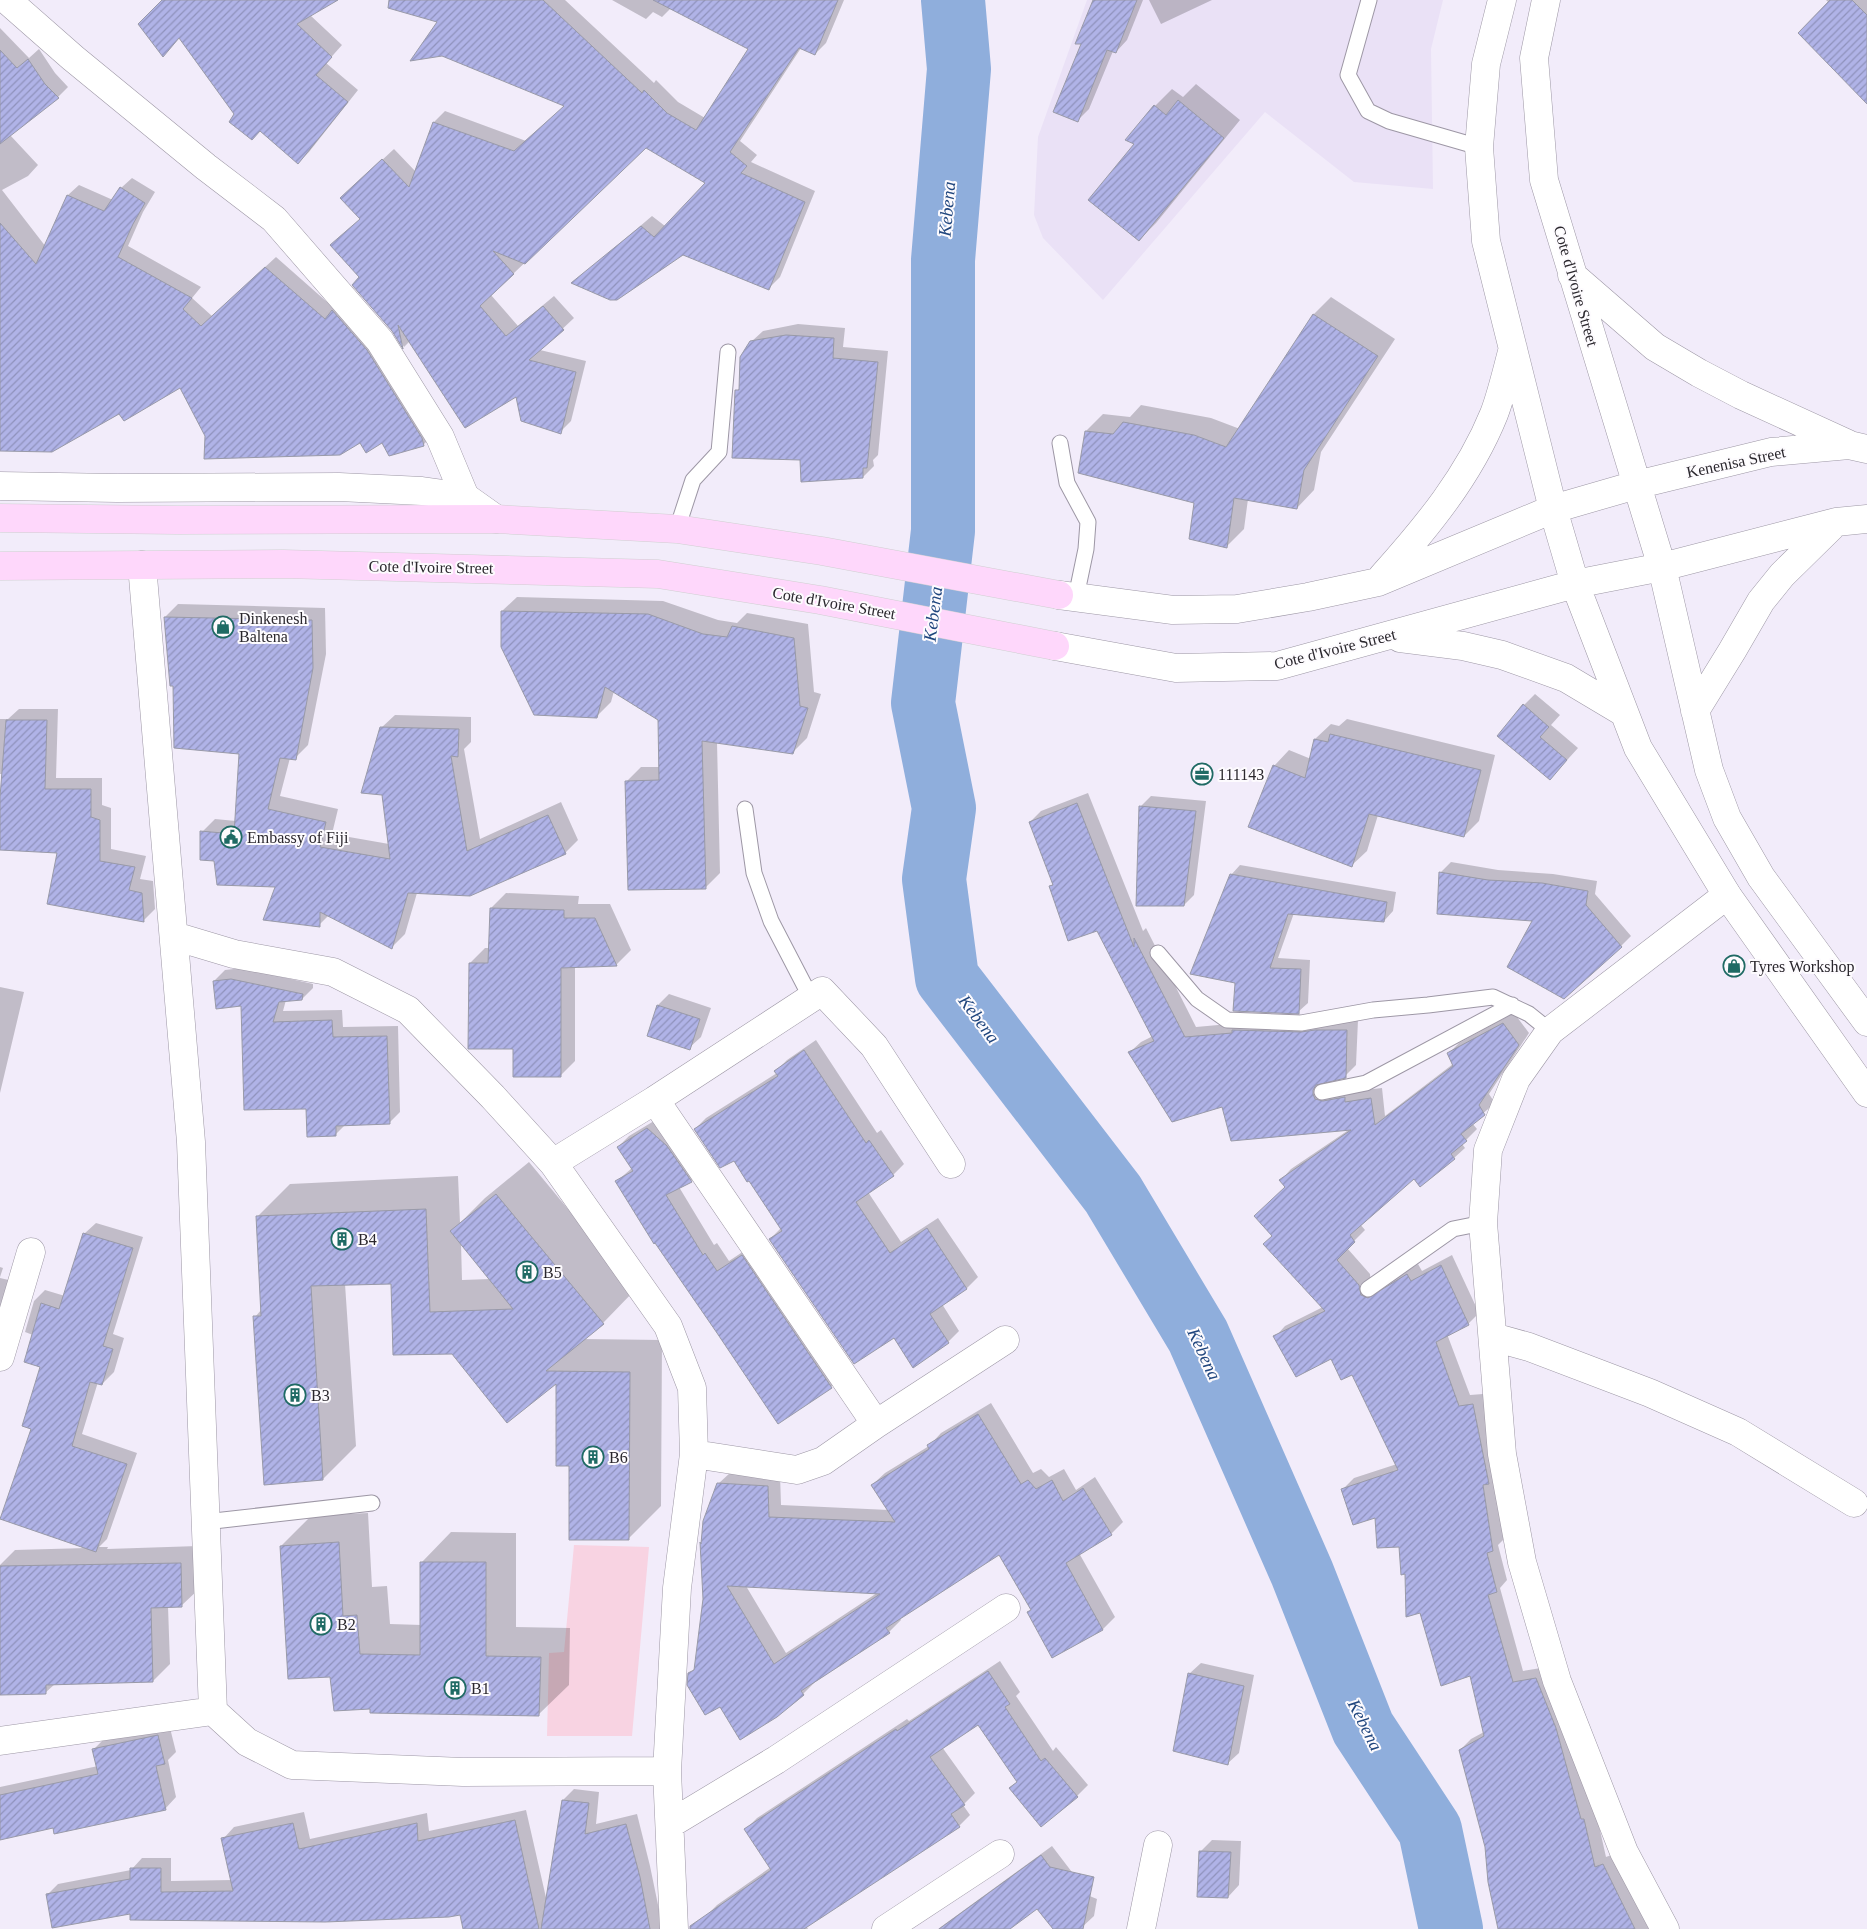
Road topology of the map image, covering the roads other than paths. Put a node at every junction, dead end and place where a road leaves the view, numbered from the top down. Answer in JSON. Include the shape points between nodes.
{"nodes":[{"id":1,"x":7,"y":0,"type":"edge"},
{"id":2,"x":1368,"y":0,"type":"edge"},
{"id":3,"x":1502,"y":0,"type":"edge"},
{"id":4,"x":1546,"y":0,"type":"edge"},
{"id":5,"x":1479,"y":147,"type":"junction"},
{"id":6,"x":1572,"y":275,"type":"junction"},
{"id":7,"x":1513,"y":347,"type":"junction"},
{"id":8,"x":728,"y":352,"type":"dead end"},
{"id":9,"x":1060,"y":443,"type":"dead end"},
{"id":10,"x":1858,"y":447,"type":"edge"},
{"id":11,"x":1636,"y":485,"type":"junction"},
{"id":12,"x":0,"y":486,"type":"edge"},
{"id":13,"x":465,"y":497,"type":"junction"},
{"id":14,"x":1553,"y":509,"type":"junction"},
{"id":15,"x":0,"y":518,"type":"edge"},
{"id":16,"x":496,"y":519,"type":"junction"},
{"id":17,"x":1867,"y":519,"type":"edge"},
{"id":18,"x":1836,"y":522,"type":"junction"},
{"id":19,"x":677,"y":529,"type":"junction"},
{"id":20,"x":142,"y":565,"type":"junction"},
{"id":21,"x":0,"y":566,"type":"edge"},
{"id":22,"x":1662,"y":566,"type":"junction"},
{"id":23,"x":1378,"y":582,"type":"junction"},
{"id":24,"x":1574,"y":584,"type":"junction"},
{"id":25,"x":1068,"y":596,"type":"junction"},
{"id":26,"x":1386,"y":636,"type":"junction"},
{"id":27,"x":1055,"y":646,"type":"joint"},
{"id":28,"x":1695,"y":711,"type":"junction"},
{"id":29,"x":1623,"y":712,"type":"junction"},
{"id":30,"x":745,"y":809,"type":"dead end"},
{"id":31,"x":1727,"y":895,"type":"junction"},
{"id":32,"x":174,"y":936,"type":"junction"},
{"id":33,"x":1158,"y":953,"type":"dead end"},
{"id":34,"x":811,"y":998,"type":"junction"},
{"id":35,"x":1512,"y":1005,"type":"junction"},
{"id":36,"x":1867,"y":1022,"type":"edge"},
{"id":37,"x":1550,"y":1031,"type":"junction"},
{"id":38,"x":1322,"y":1092,"type":"dead end"},
{"id":39,"x":1867,"y":1093,"type":"edge"},
{"id":40,"x":655,"y":1100,"type":"junction"},
{"id":41,"x":553,"y":1163,"type":"junction"},
{"id":42,"x":951,"y":1164,"type":"dead end"},
{"id":43,"x":1483,"y":1223,"type":"junction"},
{"id":44,"x":31,"y":1252,"type":"dead end"},
{"id":45,"x":1368,"y":1289,"type":"dead end"},
{"id":46,"x":1493,"y":1337,"type":"junction"},
{"id":47,"x":1004,"y":1340,"type":"dead end"},
{"id":48,"x":0,"y":1357,"type":"edge"},
{"id":49,"x":876,"y":1424,"type":"junction"},
{"id":50,"x":694,"y":1454,"type":"junction"},
{"id":51,"x":372,"y":1503,"type":"dead end"},
{"id":52,"x":1854,"y":1503,"type":"dead end"},
{"id":53,"x":205,"y":1522,"type":"junction"},
{"id":54,"x":1006,"y":1608,"type":"dead end"},
{"id":55,"x":213,"y":1711,"type":"junction"},
{"id":56,"x":0,"y":1741,"type":"edge"},
{"id":57,"x":667,"y":1771,"type":"junction"},
{"id":58,"x":670,"y":1824,"type":"junction"},
{"id":59,"x":1158,"y":1845,"type":"dead end"},
{"id":60,"x":1000,"y":1854,"type":"dead end"},
{"id":61,"x":674,"y":1929,"type":"edge"},
{"id":62,"x":886,"y":1929,"type":"edge"},
{"id":63,"x":1141,"y":1929,"type":"edge"},
{"id":64,"x":1665,"y":1929,"type":"edge"}],
"edges":[{"from":1,"to":13,"type":"street","via":[[80,64],[274,219],[380,341],[440,437]]},
{"from":2,"to":5,"type":"lane","via":[[1348,76],[1368,111],[1389,121]]},
{"from":3,"to":5,"type":"street","via":[[1486,64]]},
{"from":4,"to":6,"type":"street","name":"Cote d'Ivoire Street","via":[[1534,58],[1544,180]]},
{"from":5,"to":7,"type":"street","via":[[1486,241]]},
{"from":6,"to":10,"type":"street","via":[[1655,347],[1740,395]]},
{"from":6,"to":11,"type":"street","name":"Cote d'Ivoire Street"},
{"from":7,"to":14,"type":"street"},
{"from":7,"to":23,"type":"street","via":[[1494,414],[1463,475]]},
{"from":8,"to":19,"type":"lane","via":[[719,452],[693,480]]},
{"from":9,"to":25,"type":"lane","via":[[1067,483],[1088,522],[1086,549]]},
{"from":10,"to":11,"type":"street","name":"Kenenisa Street","via":[[1771,452]]},
{"from":11,"to":14,"type":"street","name":"Kenenisa Street"},
{"from":11,"to":22,"type":"street","name":"Cote d'Ivoire Street"},
{"from":12,"to":13,"type":"street","via":[[339,487],[422,491]]},
{"from":13,"to":16,"type":"street"},
{"from":14,"to":23,"type":"street"},
{"from":14,"to":24,"type":"street"},
{"from":15,"to":16,"type":"main road"},
{"from":16,"to":19,"type":"main road"},
{"from":17,"to":18,"type":"street"},
{"from":18,"to":22,"type":"street"},
{"from":18,"to":28,"type":"street","via":[[1782,575],[1761,602]]},
{"from":19,"to":25,"type":"main road","via":[[822,551]]},
{"from":20,"to":21,"type":"main road","name":"Cote d'Ivoire Street"},
{"from":20,"to":27,"type":"main road","name":"Cote d'Ivoire Street","via":[[283,564],[658,574],[820,600]]},
{"from":20,"to":32,"type":"street"},
{"from":22,"to":24,"type":"street","name":"Cote d'Ivoire Street"},
{"from":22,"to":28,"type":"street","name":"Cote d'Ivoire Street"},
{"from":23,"to":25,"type":"street","via":[[1236,608],[1173,610]]},
{"from":24,"to":26,"type":"street","name":"Cote d'Ivoire Street"},
{"from":24,"to":29,"type":"street"},
{"from":26,"to":27,"type":"street","name":"Cote d'Ivoire Street","via":[[1277,666],[1176,668]]},
{"from":26,"to":29,"type":"street","via":[[1463,646],[1502,655],[1566,678]]},
{"from":28,"to":36,"type":"street","name":"Cote d'Ivoire Street","via":[[1709,770],[1727,818],[1761,877]]},
{"from":29,"to":31,"type":"street","via":[[1638,748]]},
{"from":30,"to":34,"type":"lane","via":[[754,873],[771,921]]},
{"from":31,"to":37,"type":"street"},
{"from":31,"to":39,"type":"street"},
{"from":32,"to":41,"type":"street","via":[[234,954],[333,972],[408,1010],[494,1097]]},
{"from":32,"to":53,"type":"street","via":[[191,1142]]},
{"from":33,"to":35,"type":"lane","via":[[1196,999],[1227,1020],[1301,1022],[1493,996]]},
{"from":34,"to":40,"type":"street"},
{"from":34,"to":42,"type":"street","via":[[822,991],[874,1046]]},
{"from":35,"to":37,"type":"lane"},
{"from":35,"to":38,"type":"lane","via":[[1366,1083]]},
{"from":37,"to":43,"type":"street","via":[[1516,1079],[1488,1150]]},
{"from":40,"to":41,"type":"street"},
{"from":40,"to":49,"type":"street"},
{"from":41,"to":50,"type":"street","via":[[668,1326],[692,1388]]},
{"from":43,"to":45,"type":"lane","via":[[1453,1229]]},
{"from":43,"to":46,"type":"street"},
{"from":44,"to":48,"type":"street"},
{"from":46,"to":52,"type":"street","via":[[1529,1346],[1650,1393],[1738,1432]]},
{"from":46,"to":64,"type":"street","via":[[1502,1454],[1522,1562],[1557,1681],[1620,1843]]},
{"from":47,"to":49,"type":"street"},
{"from":49,"to":50,"type":"street","via":[[823,1462],[797,1470]]},
{"from":50,"to":57,"type":"street","via":[[677,1588]]},
{"from":51,"to":53,"type":"lane"},
{"from":53,"to":55,"type":"street"},
{"from":54,"to":58,"type":"street","via":[[776,1760]]},
{"from":55,"to":56,"type":"street"},
{"from":55,"to":57,"type":"street","via":[[247,1742],[292,1765],[464,1772]]},
{"from":57,"to":58,"type":"street"},
{"from":58,"to":61,"type":"street"},
{"from":59,"to":63,"type":"street"},
{"from":60,"to":62,"type":"street"}]}
